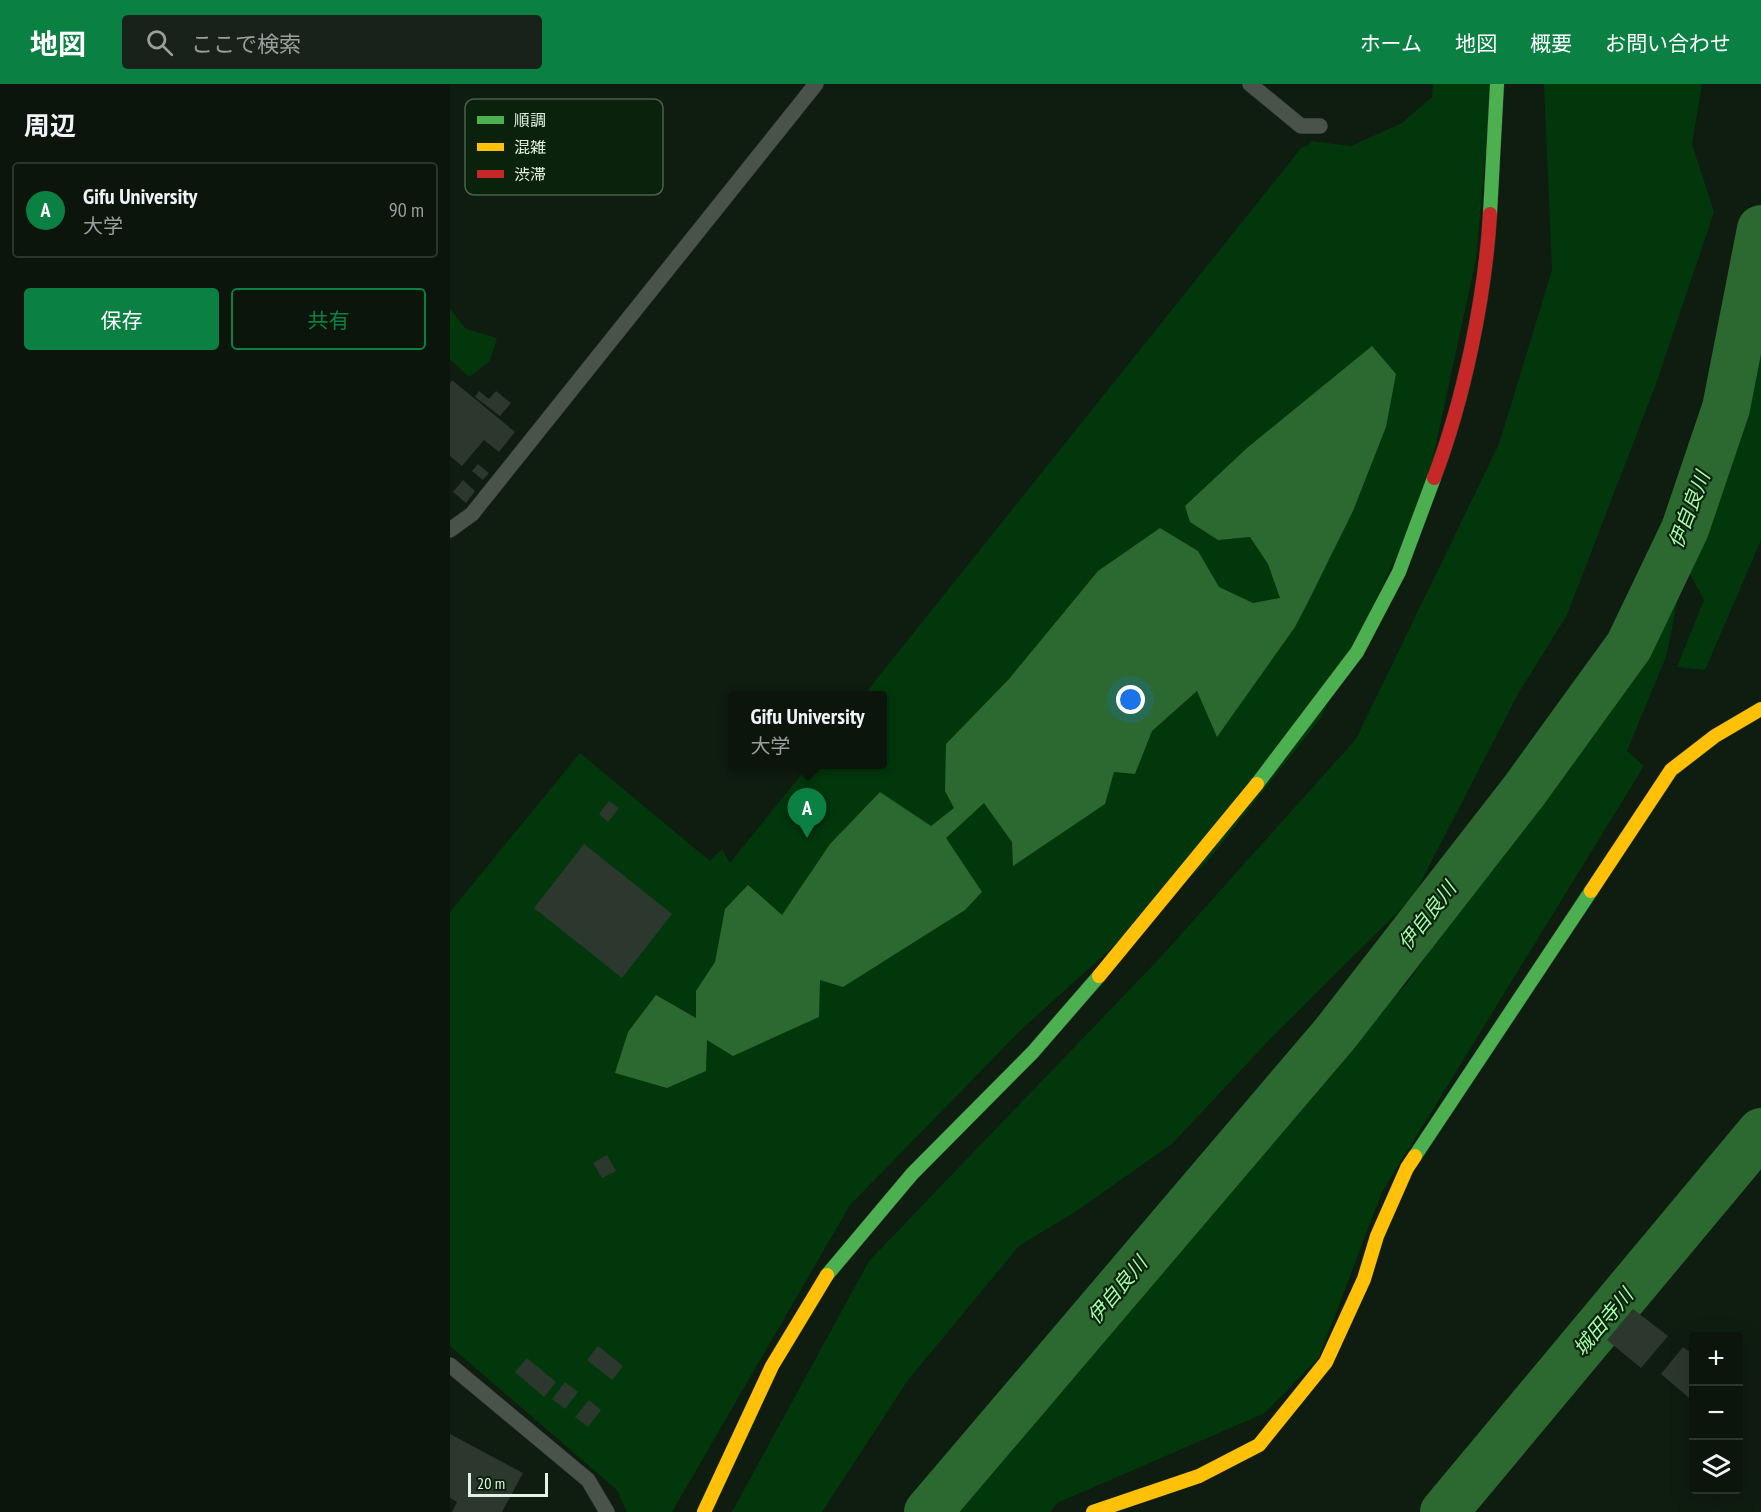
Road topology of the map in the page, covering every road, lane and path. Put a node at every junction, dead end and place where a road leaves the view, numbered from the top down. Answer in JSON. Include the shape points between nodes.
{"nodes":[{"id":1,"x":816,"y":84,"type":"edge"},
{"id":2,"x":1250,"y":84,"type":"edge"},
{"id":3,"x":1497,"y":84,"type":"edge"},
{"id":4,"x":1320,"y":126,"type":"dead end"},
{"id":5,"x":450,"y":530,"type":"edge"},
{"id":6,"x":1761,"y":709,"type":"edge"},
{"id":7,"x":450,"y":1365,"type":"edge"},
{"id":8,"x":607,"y":1512,"type":"edge"},
{"id":9,"x":704,"y":1512,"type":"edge"},
{"id":10,"x":1093,"y":1512,"type":"edge"}],
"edges":[{"from":1,"to":5,"type":"lane","via":[[472,514]]},
{"from":2,"to":4,"type":"lane","via":[[1301,126]]},
{"from":3,"to":9,"type":"street","via":[[1488,243],[1467,366],[1443,455],[1399,572],[1357,652],[1284,750],[1142,926],[1033,1052],[912,1174],[820,1284],[772,1366]]},
{"from":6,"to":10,"type":"street","via":[[1715,736],[1671,771],[1407,1168],[1377,1236],[1364,1279],[1326,1362],[1259,1445],[1198,1476]]},
{"from":7,"to":8,"type":"lane","via":[[588,1480]]}]}
